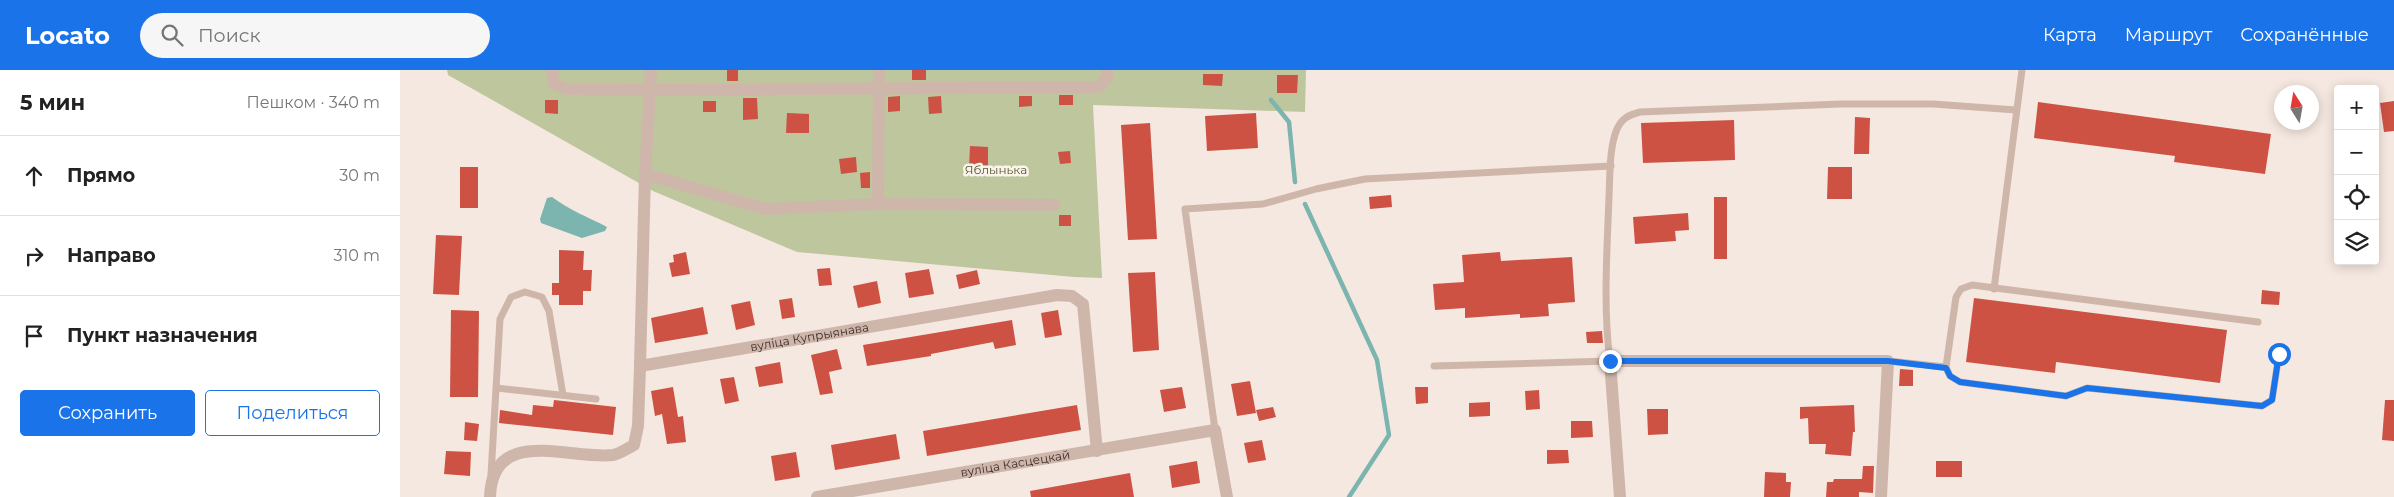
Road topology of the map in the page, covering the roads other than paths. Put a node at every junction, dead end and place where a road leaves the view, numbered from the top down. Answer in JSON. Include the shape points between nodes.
{"nodes":[{"id":1,"x":552,"y":70,"type":"edge"},
{"id":2,"x":650,"y":70,"type":"edge"},
{"id":3,"x":880,"y":70,"type":"edge"},
{"id":4,"x":1107,"y":70,"type":"edge"},
{"id":5,"x":2022,"y":70,"type":"edge"},
{"id":6,"x":880,"y":88,"type":"junction"},
{"id":7,"x":651,"y":90,"type":"junction"},
{"id":8,"x":2016,"y":110,"type":"junction"},
{"id":9,"x":1611,"y":166,"type":"junction"},
{"id":10,"x":645,"y":174,"type":"junction"},
{"id":11,"x":878,"y":204,"type":"junction"},
{"id":12,"x":1054,"y":205,"type":"dead end"},
{"id":13,"x":1994,"y":289,"type":"junction"},
{"id":14,"x":2258,"y":322,"type":"dead end"},
{"id":15,"x":2279,"y":354,"type":"dead end"},
{"id":16,"x":1610,"y":361,"type":"junction"},
{"id":17,"x":1888,"y":361,"type":"junction"},
{"id":18,"x":640,"y":366,"type":"junction"},
{"id":19,"x":1434,"y":366,"type":"dead end"},
{"id":20,"x":1946,"y":368,"type":"junction"},
{"id":21,"x":496,"y":388,"type":"junction"},
{"id":22,"x":563,"y":395,"type":"junction"},
{"id":23,"x":596,"y":399,"type":"dead end"},
{"id":24,"x":1214,"y":430,"type":"junction"},
{"id":25,"x":1098,"y":451,"type":"junction"},
{"id":26,"x":491,"y":480,"type":"junction"},
{"id":27,"x":490,"y":497,"type":"edge"},
{"id":28,"x":817,"y":497,"type":"edge"},
{"id":29,"x":1227,"y":497,"type":"edge"},
{"id":30,"x":1620,"y":497,"type":"edge"},
{"id":31,"x":1881,"y":497,"type":"edge"}],
"edges":[{"from":1,"to":7,"type":"street","via":[[554,84],[568,89]]},
{"from":2,"to":7,"type":"street"},
{"from":3,"to":6,"type":"street"},
{"from":4,"to":6,"type":"street","via":[[1107,77],[1098,87]]},
{"from":5,"to":8,"type":"lane"},
{"from":6,"to":7,"type":"street"},
{"from":6,"to":11,"type":"street"},
{"from":7,"to":10,"type":"street"},
{"from":8,"to":9,"type":"lane","via":[[1933,104],[1640,112],[1625,117],[1616,130]]},
{"from":8,"to":13,"type":"lane"},
{"from":9,"to":16,"type":"lane","via":[[1607,253]]},
{"from":9,"to":24,"type":"lane","via":[[1365,179],[1263,204],[1185,209]]},
{"from":10,"to":11,"type":"street","via":[[766,209]]},
{"from":10,"to":18,"type":"street"},
{"from":11,"to":12,"type":"street"},
{"from":13,"to":14,"type":"lane"},
{"from":13,"to":20,"type":"lane","via":[[1972,285],[1961,289],[1956,297]]},
{"from":15,"to":20,"type":"lane","via":[[2272,400],[2262,406],[2087,388],[2066,396],[1960,382],[1950,376]]},
{"from":16,"to":17,"type":"street"},
{"from":16,"to":19,"type":"lane"},
{"from":16,"to":30,"type":"street"},
{"from":17,"to":20,"type":"lane"},
{"from":17,"to":31,"type":"street"},
{"from":18,"to":25,"type":"street","name":"вуліца Купрыянава","via":[[1057,295],[1072,296],[1083,304]]},
{"from":18,"to":26,"type":"street","via":[[638,426],[634,445],[615,455],[527,450],[505,460]]},
{"from":21,"to":22,"type":"lane"},
{"from":21,"to":22,"type":"lane","via":[[500,319],[511,296],[525,292],[542,297],[549,311]]},
{"from":21,"to":26,"type":"lane"},
{"from":22,"to":23,"type":"lane"},
{"from":24,"to":25,"type":"street","name":"вуліца Касцецкай"},
{"from":24,"to":29,"type":"street"},
{"from":25,"to":28,"type":"street","name":"вуліца Касцецкай"},
{"from":26,"to":27,"type":"street"}]}
